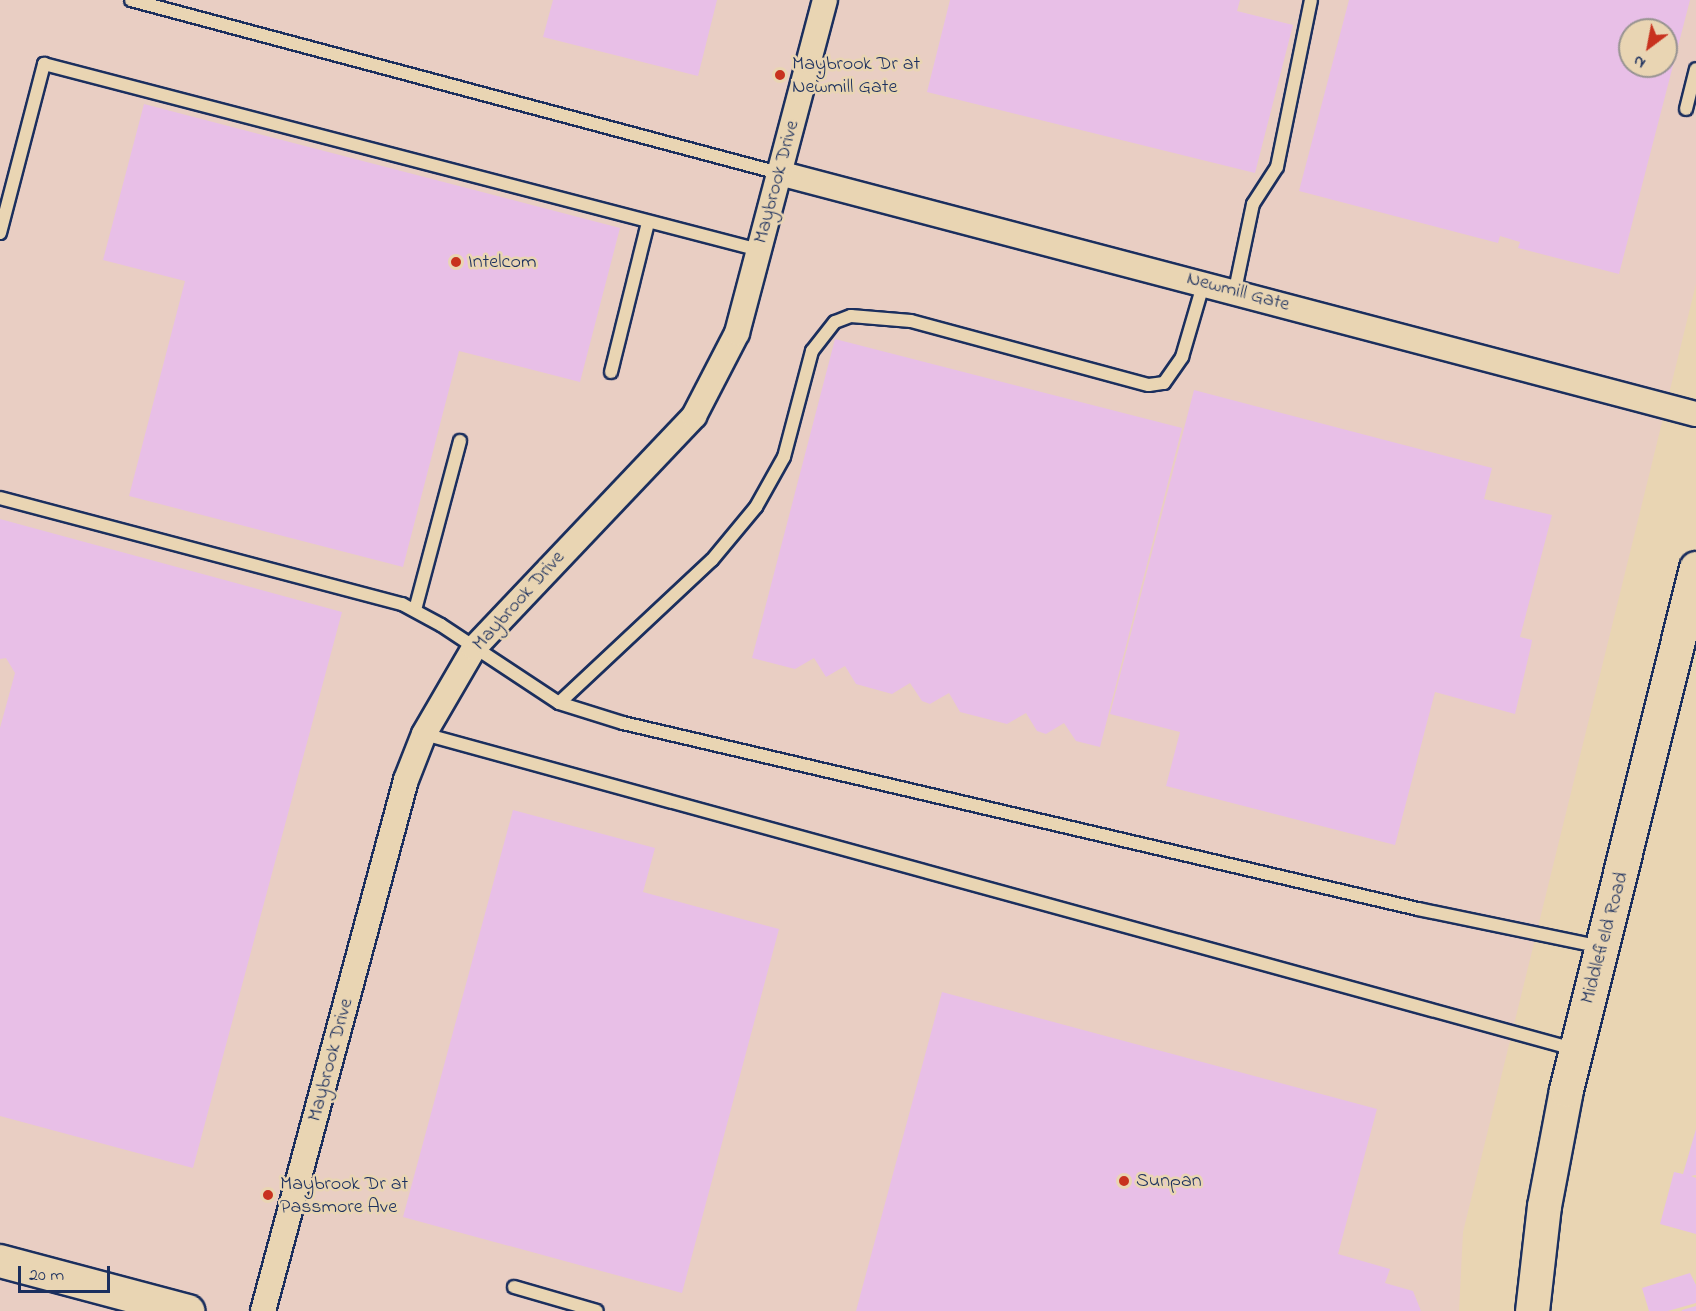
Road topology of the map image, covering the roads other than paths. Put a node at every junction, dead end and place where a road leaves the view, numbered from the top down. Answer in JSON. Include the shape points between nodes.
{"nodes":[{"id":1,"x":131,"y":0,"type":"edge"},
{"id":2,"x":825,"y":0,"type":"edge"},
{"id":3,"x":1311,"y":0,"type":"edge"},
{"id":4,"x":1696,"y":69,"type":"edge"},
{"id":5,"x":1686,"y":109,"type":"dead end"},
{"id":6,"x":779,"y":173,"type":"junction"},
{"id":7,"x":648,"y":222,"type":"junction"},
{"id":8,"x":0,"y":233,"type":"edge"},
{"id":9,"x":759,"y":250,"type":"junction"},
{"id":10,"x":1204,"y":282,"type":"junction"},
{"id":11,"x":1235,"y":290,"type":"junction"},
{"id":12,"x":611,"y":372,"type":"dead end"},
{"id":13,"x":1696,"y":414,"type":"edge"},
{"id":14,"x":460,"y":441,"type":"dead end"},
{"id":15,"x":0,"y":498,"type":"edge"},
{"id":16,"x":1696,"y":568,"type":"edge"},
{"id":17,"x":416,"y":610,"type":"junction"},
{"id":18,"x":474,"y":648,"type":"junction"},
{"id":19,"x":559,"y":703,"type":"junction"},
{"id":20,"x":424,"y":734,"type":"junction"},
{"id":21,"x":1602,"y":947,"type":"junction"},
{"id":22,"x":1576,"y":1050,"type":"junction"},
{"id":23,"x":0,"y":1261,"type":"edge"},
{"id":24,"x":514,"y":1287,"type":"dead end"},
{"id":25,"x":188,"y":1311,"type":"edge"},
{"id":26,"x":263,"y":1311,"type":"edge"},
{"id":27,"x":597,"y":1311,"type":"edge"},
{"id":28,"x":1532,"y":1311,"type":"edge"}],
"edges":[{"from":1,"to":6,"type":"lane"},
{"from":2,"to":6,"type":"street","name":"Maybrook Drive"},
{"from":3,"to":11,"type":"lane","via":[[1277,167],[1253,204]]},
{"from":4,"to":5,"type":"lane"},
{"from":6,"to":9,"type":"street","name":"Maybrook Drive"},
{"from":6,"to":10,"type":"street","name":"Newmill Gate"},
{"from":7,"to":8,"type":"lane","via":[[44,64]]},
{"from":7,"to":9,"type":"lane"},
{"from":7,"to":12,"type":"lane"},
{"from":9,"to":18,"type":"street","name":"Maybrook Drive","via":[[737,333],[694,416]]},
{"from":10,"to":11,"type":"street","name":"Newmill Gate"},
{"from":10,"to":19,"type":"lane","via":[[1182,357],[1164,383],[1149,385],[911,321],[852,316],[836,322],[812,351],[784,457],[756,507],[712,560]]},
{"from":11,"to":13,"type":"street","name":"Newmill Gate"},
{"from":14,"to":17,"type":"lane"},
{"from":15,"to":17,"type":"lane"},
{"from":16,"to":21,"type":"main road","name":"Middlefield Road"},
{"from":17,"to":18,"type":"lane"},
{"from":18,"to":19,"type":"lane"},
{"from":18,"to":20,"type":"street","name":"Maybrook Drive"},
{"from":19,"to":21,"type":"lane","via":[[623,723],[1418,909]]},
{"from":20,"to":22,"type":"lane"},
{"from":20,"to":26,"type":"street","name":"Maybrook Drive","via":[[406,780]]},
{"from":21,"to":22,"type":"main road","name":"Middlefield Road"},
{"from":22,"to":28,"type":"main road","name":"Middlefield Road","via":[[1550,1170]]},
{"from":23,"to":25,"type":"street"},
{"from":24,"to":27,"type":"lane"}]}
